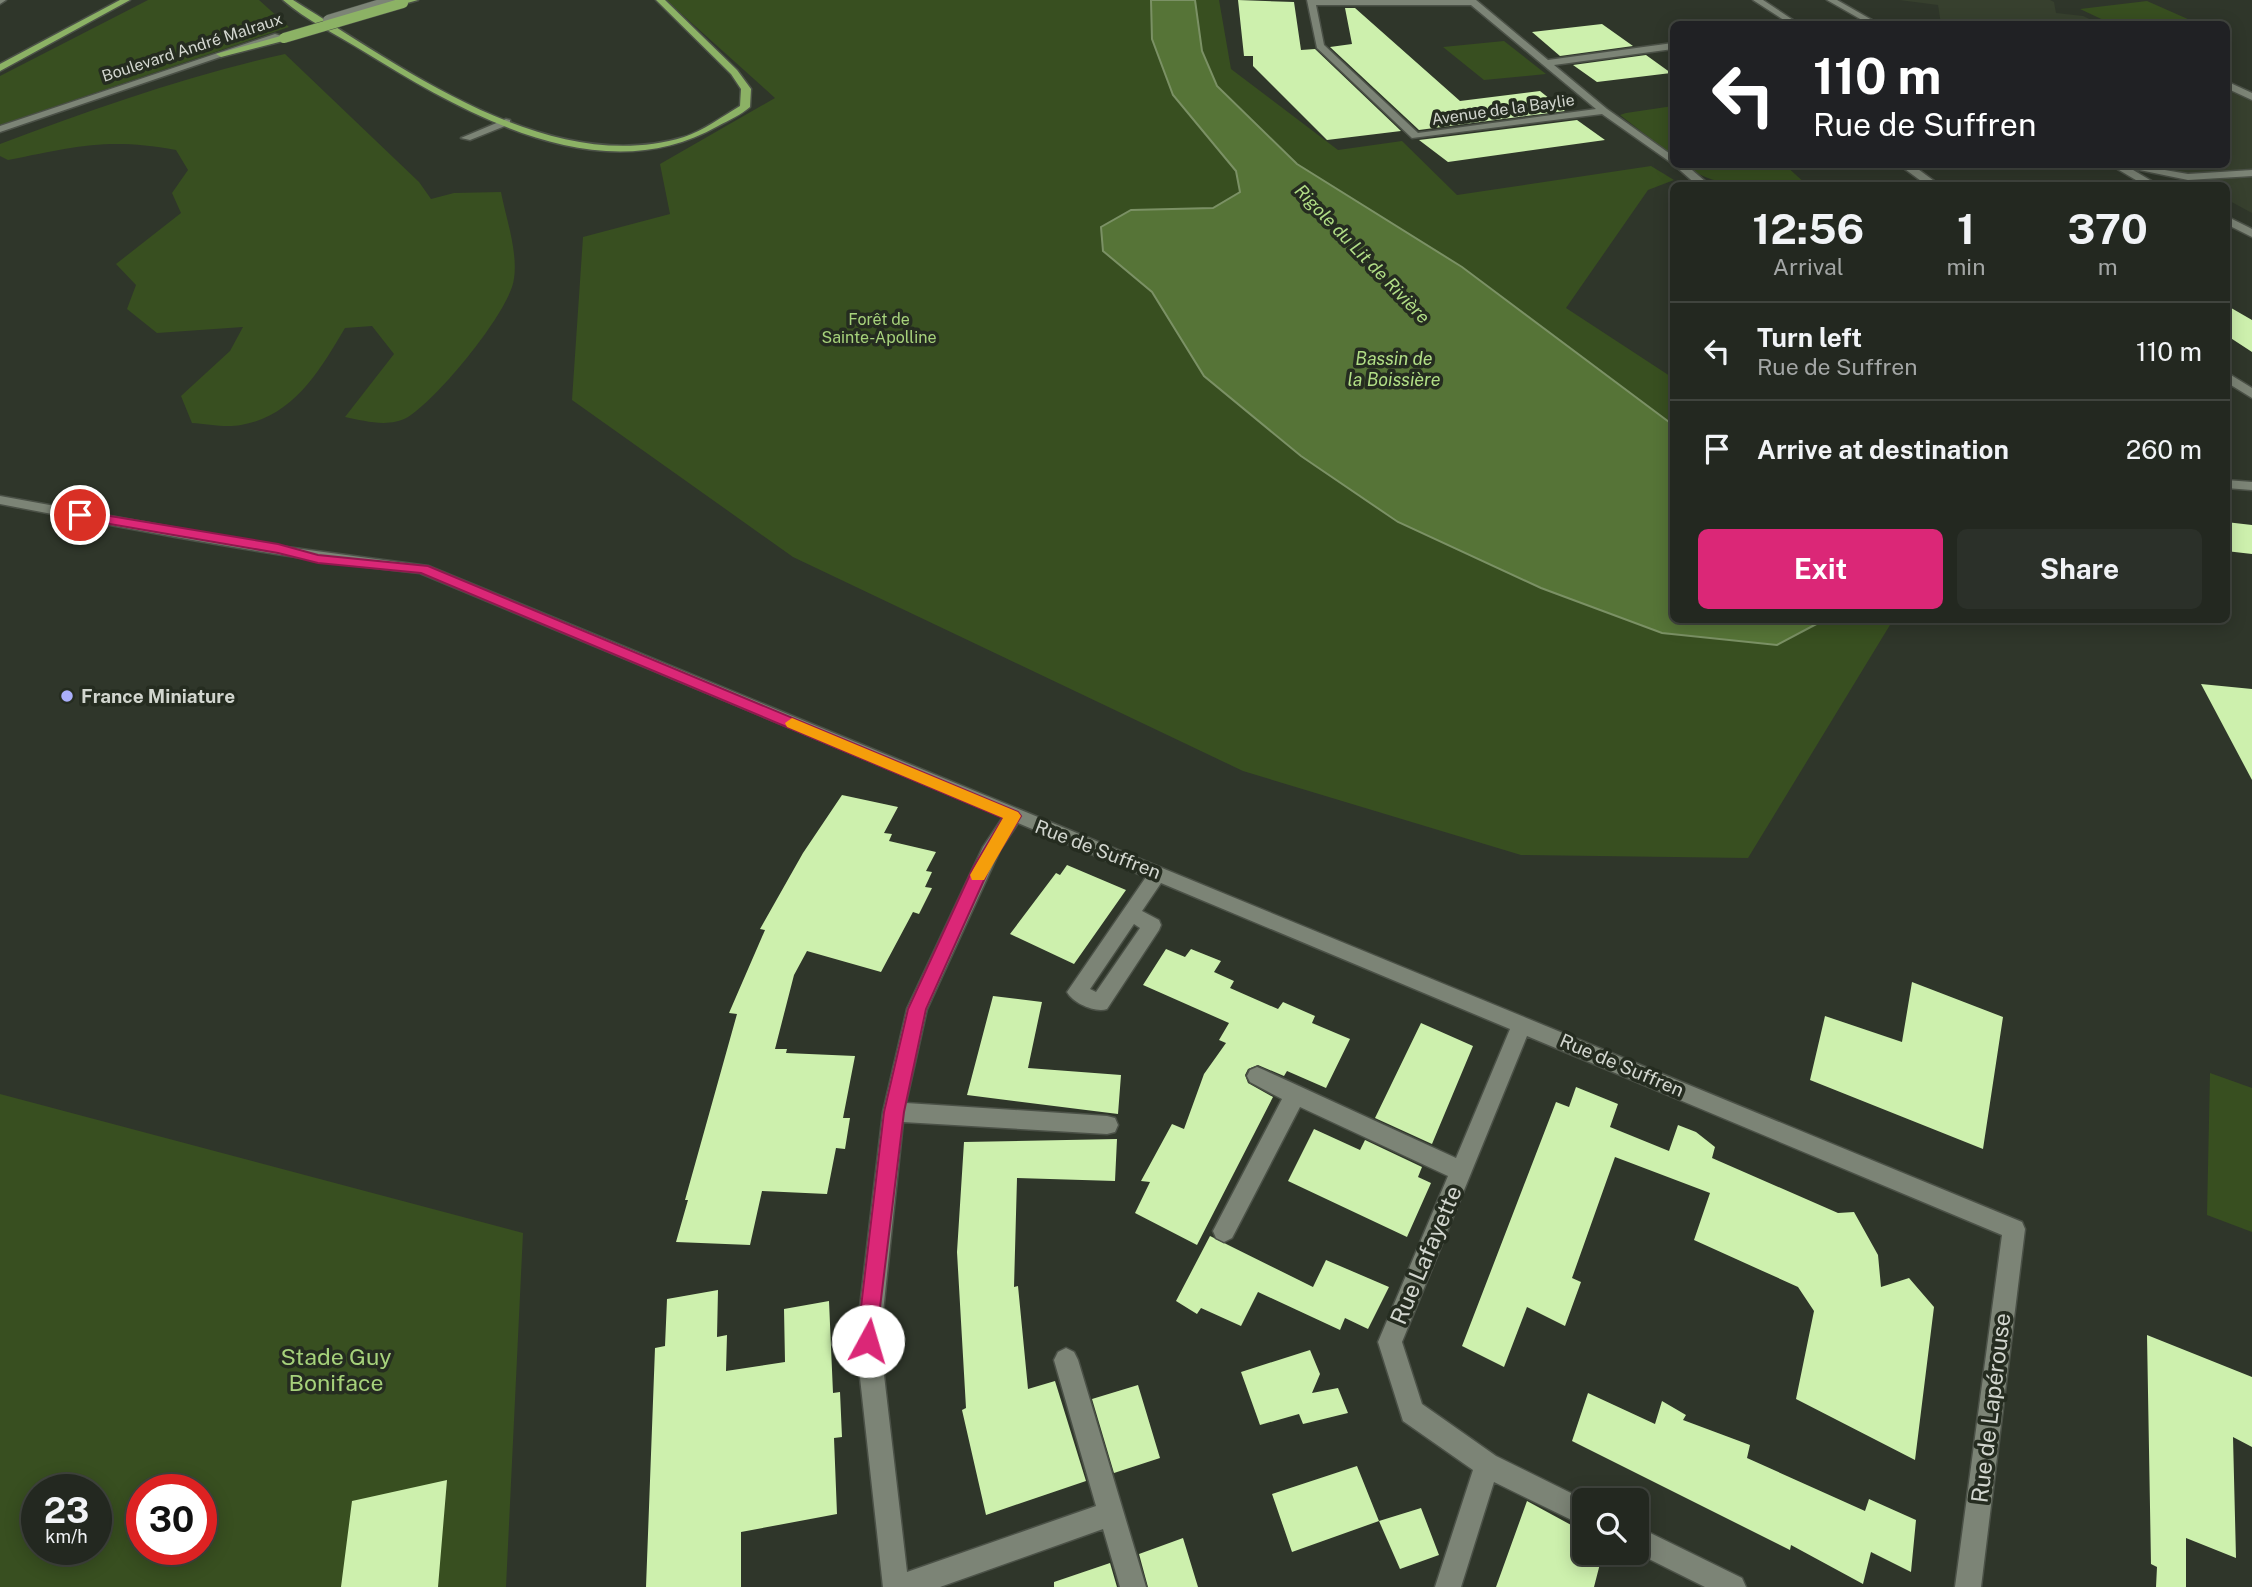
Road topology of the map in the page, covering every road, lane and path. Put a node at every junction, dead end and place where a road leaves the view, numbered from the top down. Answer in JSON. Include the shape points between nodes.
{"nodes":[{"id":1,"x":126,"y":0,"type":"edge"},
{"id":2,"x":287,"y":0,"type":"edge"},
{"id":3,"x":414,"y":0,"type":"edge"},
{"id":4,"x":660,"y":0,"type":"edge"},
{"id":5,"x":1757,"y":0,"type":"edge"},
{"id":6,"x":1830,"y":0,"type":"edge"},
{"id":7,"x":399,"y":1,"type":"edge"},
{"id":8,"x":1311,"y":1,"type":"edge"},
{"id":9,"x":1472,"y":1,"type":"edge"},
{"id":10,"x":1789,"y":21,"type":"edge"},
{"id":11,"x":1869,"y":21,"type":"edge"},
{"id":12,"x":1670,"y":46,"type":"edge"},
{"id":13,"x":221,"y":54,"type":"joint"},
{"id":14,"x":1546,"y":63,"type":"junction"},
{"id":15,"x":0,"y":68,"type":"edge"},
{"id":16,"x":2230,"y":86,"type":"edge"},
{"id":17,"x":2252,"y":97,"type":"edge"},
{"id":18,"x":1604,"y":111,"type":"junction"},
{"id":19,"x":506,"y":122,"type":"junction"},
{"id":20,"x":0,"y":130,"type":"edge"},
{"id":21,"x":466,"y":138,"type":"dead end"},
{"id":22,"x":1670,"y":159,"type":"edge"},
{"id":23,"x":1683,"y":168,"type":"edge"},
{"id":24,"x":1909,"y":168,"type":"edge"},
{"id":25,"x":2122,"y":168,"type":"edge"},
{"id":26,"x":2136,"y":168,"type":"edge"},
{"id":27,"x":2147,"y":168,"type":"edge"},
{"id":28,"x":2252,"y":173,"type":"edge"},
{"id":29,"x":2222,"y":176,"type":"junction"},
{"id":30,"x":2188,"y":177,"type":"junction"},
{"id":31,"x":1700,"y":182,"type":"edge"},
{"id":32,"x":1930,"y":182,"type":"edge"},
{"id":33,"x":2148,"y":182,"type":"edge"},
{"id":34,"x":2152,"y":182,"type":"edge"},
{"id":35,"x":2176,"y":182,"type":"edge"},
{"id":36,"x":2213,"y":182,"type":"edge"},
{"id":37,"x":2230,"y":221,"type":"edge"},
{"id":38,"x":2230,"y":233,"type":"edge"},
{"id":39,"x":2252,"y":234,"type":"edge"},
{"id":40,"x":2252,"y":245,"type":"edge"},
{"id":41,"x":2230,"y":379,"type":"edge"},
{"id":42,"x":2252,"y":394,"type":"edge"},
{"id":43,"x":2230,"y":484,"type":"edge"},
{"id":44,"x":2252,"y":486,"type":"edge"},
{"id":45,"x":0,"y":500,"type":"edge"},
{"id":46,"x":1013,"y":816,"type":"junction"},
{"id":47,"x":1159,"y":873,"type":"junction"},
{"id":48,"x":1130,"y":914,"type":"dead end"},
{"id":49,"x":1522,"y":1024,"type":"junction"},
{"id":50,"x":1257,"y":1076,"type":"dead end"},
{"id":51,"x":1295,"y":1096,"type":"junction"},
{"id":52,"x":894,"y":1112,"type":"junction"},
{"id":53,"x":1107,"y":1125,"type":"dead end"},
{"id":54,"x":1461,"y":1171,"type":"junction"},
{"id":55,"x":2014,"y":1229,"type":"joint"},
{"id":56,"x":1224,"y":1231,"type":"dead end"},
{"id":57,"x":1066,"y":1360,"type":"dead end"},
{"id":58,"x":1487,"y":1465,"type":"junction"},
{"id":59,"x":1572,"y":1507,"type":"edge"},
{"id":60,"x":1113,"y":1513,"type":"junction"},
{"id":61,"x":1649,"y":1545,"type":"edge"},
{"id":62,"x":896,"y":1587,"type":"edge"},
{"id":63,"x":902,"y":1587,"type":"edge"},
{"id":64,"x":1133,"y":1587,"type":"edge"},
{"id":65,"x":1448,"y":1587,"type":"edge"},
{"id":66,"x":1733,"y":1587,"type":"edge"},
{"id":67,"x":1968,"y":1587,"type":"edge"}],
"edges":[{"from":1,"to":15,"type":"main road"},
{"from":2,"to":19,"type":"main road","via":[[424,86]]},
{"from":3,"to":7,"type":"main road"},
{"from":4,"to":19,"type":"main road","via":[[746,89],[746,107],[720,128],[642,149],[600,150],[568,145]]},
{"from":5,"to":10,"type":"street"},
{"from":6,"to":11,"type":"street"},
{"from":7,"to":13,"type":"main road","bridge":true},
{"from":8,"to":9,"type":"street"},
{"from":8,"to":18,"type":"street","name":"Avenue de la Baylie","via":[[1320,46],[1416,136]]},
{"from":9,"to":14,"type":"street"},
{"from":12,"to":14,"type":"street"},
{"from":13,"to":20,"type":"street","name":"Boulevard André Malraux"},
{"from":14,"to":18,"type":"street"},
{"from":16,"to":17,"type":"street"},
{"from":18,"to":22,"type":"street"},
{"from":19,"to":21,"type":"street"},
{"from":23,"to":31,"type":"street"},
{"from":24,"to":32,"type":"street"},
{"from":25,"to":33,"type":"street"},
{"from":26,"to":34,"type":"street"},
{"from":27,"to":30,"type":"street"},
{"from":28,"to":29,"type":"street"},
{"from":29,"to":30,"type":"street"},
{"from":29,"to":36,"type":"street"},
{"from":30,"to":35,"type":"street"},
{"from":37,"to":39,"type":"street"},
{"from":38,"to":40,"type":"street"},
{"from":41,"to":42,"type":"street"},
{"from":43,"to":44,"type":"street"},
{"from":45,"to":46,"type":"street","name":"Rue de Suffren","via":[[318,559],[423,569]]},
{"from":46,"to":47,"type":"street","name":"Rue de Suffren"},
{"from":46,"to":52,"type":"street","via":[[992,847],[917,1009]]},
{"from":47,"to":48,"type":"street"},
{"from":47,"to":49,"type":"street","name":"Rue de Suffren"},
{"from":49,"to":54,"type":"street","name":"Rue Lafayette"},
{"from":49,"to":55,"type":"street","name":"Rue de Suffren"},
{"from":50,"to":51,"type":"street","name":"Rue Lafayette"},
{"from":51,"to":54,"type":"street","name":"Rue Lafayette"},
{"from":51,"to":56,"type":"street"},
{"from":52,"to":53,"type":"street"},
{"from":52,"to":62,"type":"street","via":[[868,1341]]},
{"from":54,"to":58,"type":"street","name":"Rue Lafayette","via":[[1390,1342],[1412,1412]]},
{"from":55,"to":67,"type":"street","name":"Rue de Lapérouse"},
{"from":57,"to":60,"type":"street"},
{"from":58,"to":59,"type":"street","name":"Rue Lafayette"},
{"from":58,"to":65,"type":"street"},
{"from":60,"to":63,"type":"street"},
{"from":60,"to":64,"type":"street"},
{"from":61,"to":66,"type":"street"}]}
